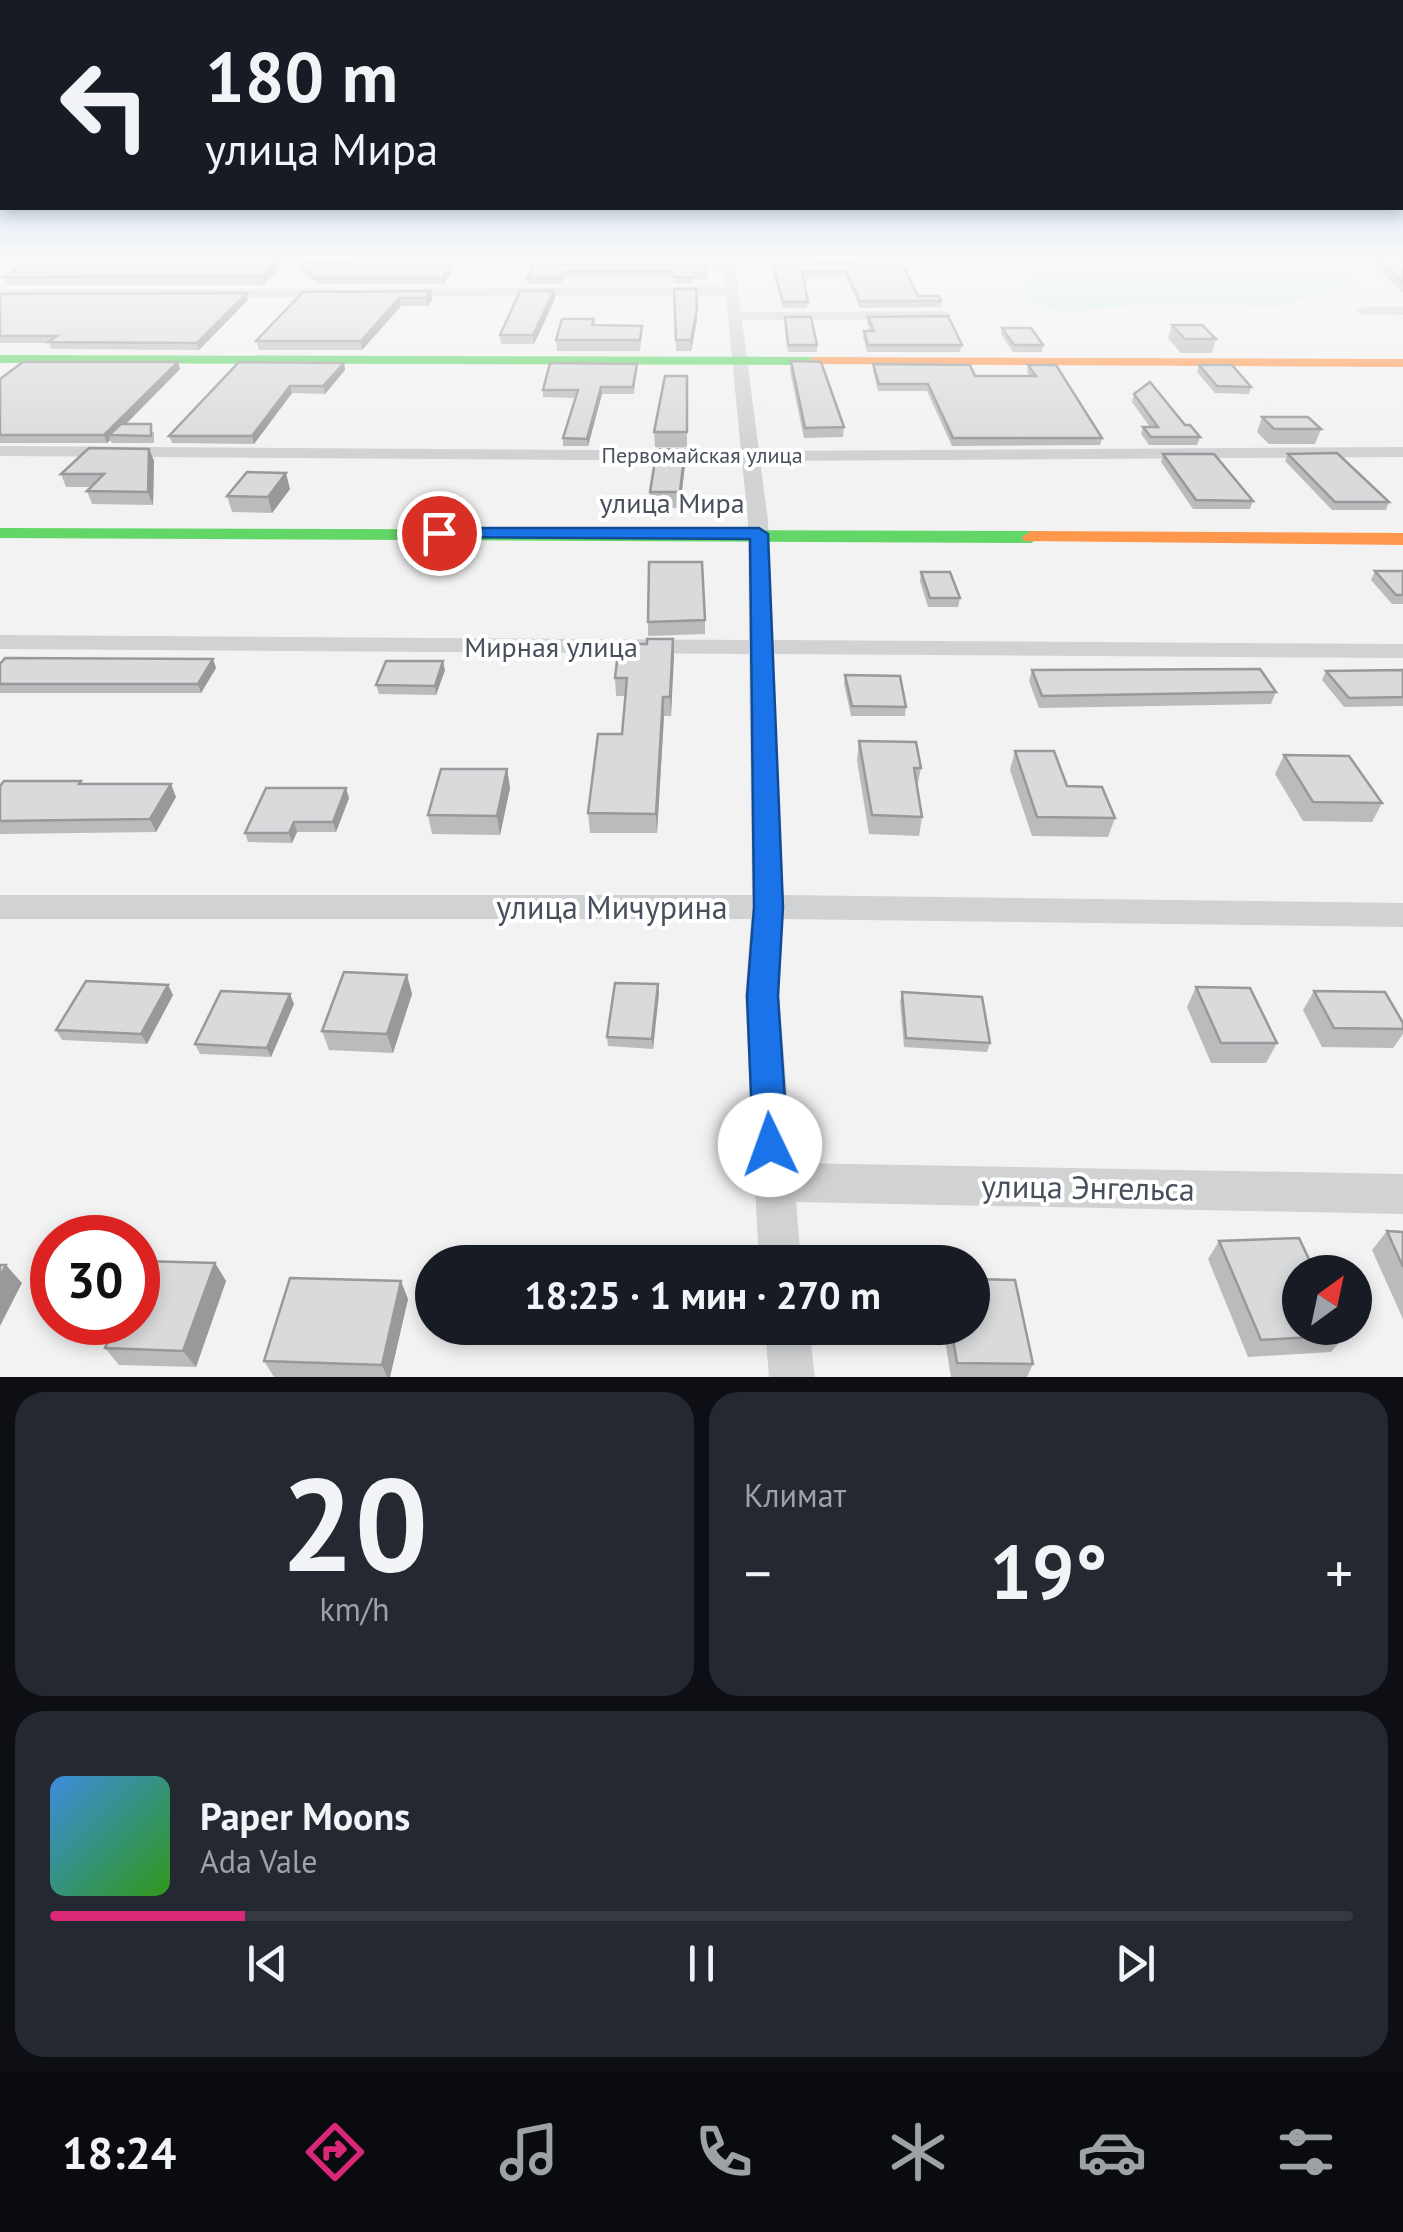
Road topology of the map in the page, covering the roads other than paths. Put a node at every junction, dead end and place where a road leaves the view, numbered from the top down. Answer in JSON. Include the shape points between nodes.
{"nodes":[{"id":1,"x":732,"y":324,"type":"edge"},
{"id":2,"x":0,"y":358,"type":"edge"},
{"id":3,"x":737,"y":361,"type":"junction"},
{"id":4,"x":1403,"y":363,"type":"edge"},
{"id":5,"x":0,"y":451,"type":"edge"},
{"id":6,"x":1403,"y":452,"type":"edge"},
{"id":7,"x":752,"y":456,"type":"junction"},
{"id":8,"x":0,"y":533,"type":"edge"},
{"id":9,"x":759,"y":534,"type":"junction"},
{"id":10,"x":1403,"y":539,"type":"edge"},
{"id":11,"x":0,"y":642,"type":"edge"},
{"id":12,"x":764,"y":648,"type":"junction"},
{"id":13,"x":1403,"y":651,"type":"edge"},
{"id":14,"x":768,"y":907,"type":"junction"},
{"id":15,"x":0,"y":908,"type":"edge"},
{"id":16,"x":1403,"y":914,"type":"edge"},
{"id":17,"x":772,"y":1182,"type":"junction"},
{"id":18,"x":1403,"y":1194,"type":"edge"},
{"id":19,"x":778,"y":1245,"type":"edge"},
{"id":20,"x":789,"y":1345,"type":"edge"},
{"id":21,"x":792,"y":1377,"type":"edge"}],
"edges":[{"from":1,"to":3,"type":"street"},
{"from":2,"to":3,"type":"street"},
{"from":3,"to":4,"type":"street"},
{"from":3,"to":7,"type":"street"},
{"from":5,"to":7,"type":"street","name":"Первомайская улица"},
{"from":6,"to":7,"type":"street","name":"Первомайская улица"},
{"from":7,"to":9,"type":"street"},
{"from":8,"to":9,"type":"street","name":"улица Мира"},
{"from":9,"to":10,"type":"street","name":"улица Мира"},
{"from":9,"to":12,"type":"street"},
{"from":11,"to":12,"type":"street","name":"Мирная улица"},
{"from":12,"to":13,"type":"street","name":"Мирная улица"},
{"from":12,"to":14,"type":"street"},
{"from":14,"to":15,"type":"street","name":"улица Мичурина"},
{"from":14,"to":16,"type":"street","name":"улица Мичурина"},
{"from":14,"to":17,"type":"street","via":[[762,996]]},
{"from":17,"to":18,"type":"street","name":"улица Энгельса"},
{"from":17,"to":19,"type":"street"},
{"from":20,"to":21,"type":"street"}]}
